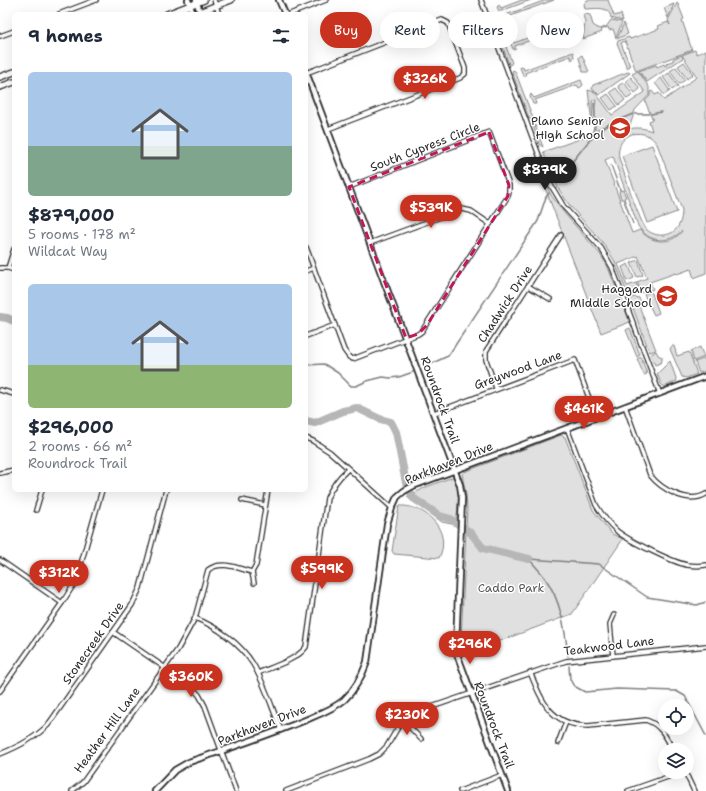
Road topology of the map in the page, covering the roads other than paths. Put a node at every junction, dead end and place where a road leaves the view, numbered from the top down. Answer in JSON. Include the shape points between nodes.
{"nodes":[{"id":1,"x":96,"y":0,"type":"edge"},
{"id":2,"x":204,"y":0,"type":"edge"},
{"id":3,"x":231,"y":0,"type":"edge"},
{"id":4,"x":280,"y":0,"type":"edge"},
{"id":5,"x":326,"y":0,"type":"edge"},
{"id":6,"x":481,"y":0,"type":"edge"},
{"id":7,"x":196,"y":1,"type":"edge"},
{"id":8,"x":189,"y":3,"type":"edge"},
{"id":9,"x":215,"y":3,"type":"edge"},
{"id":10,"x":64,"y":12,"type":"edge"},
{"id":11,"x":171,"y":12,"type":"edge"},
{"id":12,"x":195,"y":12,"type":"edge"},
{"id":13,"x":196,"y":12,"type":"edge"},
{"id":14,"x":198,"y":12,"type":"edge"},
{"id":15,"x":284,"y":12,"type":"edge"},
{"id":16,"x":295,"y":12,"type":"edge"},
{"id":17,"x":12,"y":32,"type":"edge"},
{"id":18,"x":0,"y":36,"type":"edge"},
{"id":19,"x":308,"y":71,"type":"edge"},
{"id":20,"x":12,"y":73,"type":"edge"},
{"id":21,"x":0,"y":77,"type":"edge"},
{"id":22,"x":308,"y":77,"type":"edge"},
{"id":23,"x":12,"y":83,"type":"edge"},
{"id":24,"x":0,"y":87,"type":"edge"},
{"id":25,"x":328,"y":129,"type":"junction"},
{"id":26,"x":349,"y":187,"type":"junction"},
{"id":27,"x":490,"y":224,"type":"junction"},
{"id":28,"x":561,"y":235,"type":"dead end"},
{"id":29,"x":370,"y":243,"type":"junction"},
{"id":30,"x":308,"y":252,"type":"edge"},
{"id":31,"x":12,"y":255,"type":"edge"},
{"id":32,"x":0,"y":268,"type":"edge"},
{"id":33,"x":8,"y":268,"type":"junction"},
{"id":34,"x":314,"y":268,"type":"junction"},
{"id":35,"x":12,"y":269,"type":"edge"},
{"id":36,"x":308,"y":270,"type":"edge"},
{"id":37,"x":528,"y":286,"type":"junction"},
{"id":38,"x":550,"y":299,"type":"dead end"},
{"id":39,"x":335,"y":325,"type":"junction"},
{"id":40,"x":308,"y":335,"type":"edge"},
{"id":41,"x":406,"y":338,"type":"junction"},
{"id":42,"x":706,"y":376,"type":"edge"},
{"id":43,"x":496,"y":388,"type":"junction"},
{"id":44,"x":0,"y":390,"type":"edge"},
{"id":45,"x":12,"y":393,"type":"edge"},
{"id":46,"x":660,"y":394,"type":"junction"},
{"id":47,"x":625,"y":406,"type":"junction"},
{"id":48,"x":434,"y":413,"type":"junction"},
{"id":49,"x":596,"y":417,"type":"junction"},
{"id":50,"x":567,"y":428,"type":"junction"},
{"id":51,"x":308,"y":439,"type":"edge"},
{"id":52,"x":348,"y":469,"type":"junction"},
{"id":53,"x":12,"y":470,"type":"edge"},
{"id":54,"x":455,"y":470,"type":"junction"},
{"id":55,"x":0,"y":473,"type":"edge"},
{"id":56,"x":41,"y":492,"type":"edge"},
{"id":57,"x":101,"y":492,"type":"edge"},
{"id":58,"x":165,"y":492,"type":"edge"},
{"id":59,"x":267,"y":492,"type":"edge"},
{"id":60,"x":706,"y":494,"type":"edge"},
{"id":61,"x":242,"y":500,"type":"dead end"},
{"id":62,"x":264,"y":505,"type":"junction"},
{"id":63,"x":392,"y":508,"type":"junction"},
{"id":64,"x":36,"y":510,"type":"dead end"},
{"id":65,"x":0,"y":560,"type":"edge"},
{"id":66,"x":706,"y":565,"type":"edge"},
{"id":67,"x":252,"y":572,"type":"junction"},
{"id":68,"x":254,"y":582,"type":"dead end"},
{"id":69,"x":62,"y":603,"type":"junction"},
{"id":70,"x":614,"y":615,"type":"dead end"},
{"id":71,"x":195,"y":618,"type":"junction"},
{"id":72,"x":113,"y":632,"type":"junction"},
{"id":73,"x":706,"y":646,"type":"edge"},
{"id":74,"x":613,"y":656,"type":"junction"},
{"id":75,"x":166,"y":668,"type":"junction"},
{"id":76,"x":530,"y":672,"type":"junction"},
{"id":77,"x":258,"y":673,"type":"junction"},
{"id":78,"x":0,"y":691,"type":"edge"},
{"id":79,"x":472,"y":693,"type":"junction"},
{"id":80,"x":404,"y":721,"type":"junction"},
{"id":81,"x":566,"y":722,"type":"junction"},
{"id":82,"x":281,"y":730,"type":"junction"},
{"id":83,"x":421,"y":739,"type":"dead end"},
{"id":84,"x":558,"y":743,"type":"dead end"},
{"id":85,"x":669,"y":743,"type":"edge"},
{"id":86,"x":222,"y":751,"type":"junction"},
{"id":87,"x":0,"y":754,"type":"edge"},
{"id":88,"x":502,"y":775,"type":"junction"},
{"id":89,"x":663,"y":779,"type":"edge"},
{"id":90,"x":687,"y":779,"type":"edge"},
{"id":91,"x":72,"y":791,"type":"edge"},
{"id":92,"x":155,"y":791,"type":"edge"},
{"id":93,"x":236,"y":791,"type":"edge"},
{"id":94,"x":286,"y":791,"type":"edge"},
{"id":95,"x":460,"y":791,"type":"edge"},
{"id":96,"x":508,"y":791,"type":"edge"},
{"id":97,"x":628,"y":791,"type":"edge"},
{"id":98,"x":694,"y":791,"type":"edge"}],
"edges":[{"from":1,"to":10,"type":"street"},
{"from":2,"to":7,"type":"main road"},
{"from":3,"to":9,"type":"main road"},
{"from":4,"to":15,"type":"street"},
{"from":5,"to":16,"type":"street"},
{"from":6,"to":46,"type":"street","via":[[549,182],[564,207],[600,248],[612,267]]},
{"from":7,"to":8,"type":"main road"},
{"from":7,"to":13,"type":"street"},
{"from":8,"to":11,"type":"main road"},
{"from":8,"to":12,"type":"street"},
{"from":9,"to":14,"type":"main road"},
{"from":17,"to":18,"type":"street"},
{"from":19,"to":25,"type":"street","via":[[444,20],[448,23],[466,68],[467,75],[453,82]]},
{"from":20,"to":21,"type":"main road"},
{"from":22,"to":25,"type":"street","name":"Roundrock Trail"},
{"from":23,"to":24,"type":"main road"},
{"from":25,"to":26,"type":"street","name":"Roundrock Trail"},
{"from":26,"to":27,"type":"street","name":"South Cypress Circle","via":[[489,132],[509,185],[508,196]]},
{"from":26,"to":29,"type":"street","name":"Roundrock Trail"},
{"from":27,"to":29,"type":"street","via":[[471,211],[462,209]]},
{"from":27,"to":41,"type":"street","via":[[427,325],[418,334]]},
{"from":28,"to":37,"type":"street","name":"Chadwick Drive"},
{"from":29,"to":41,"type":"street","name":"Roundrock Trail"},
{"from":30,"to":34,"type":"street"},
{"from":31,"to":33,"type":"street"},
{"from":32,"to":33,"type":"street"},
{"from":33,"to":35,"type":"street"},
{"from":34,"to":36,"type":"street"},
{"from":34,"to":39,"type":"street"},
{"from":37,"to":38,"type":"street"},
{"from":37,"to":43,"type":"street","name":"Chadwick Drive","via":[[486,351],[486,360]]},
{"from":39,"to":40,"type":"street"},
{"from":39,"to":41,"type":"street","via":[[344,350],[352,358]]},
{"from":41,"to":48,"type":"street","name":"Roundrock Trail"},
{"from":42,"to":46,"type":"street","name":"Parkhaven Drive"},
{"from":43,"to":48,"type":"street","name":"Greywood Lane"},
{"from":43,"to":49,"type":"street","name":"Greywood Lane","via":[[575,360]]},
{"from":44,"to":45,"type":"street"},
{"from":46,"to":47,"type":"street","name":"Parkhaven Drive"},
{"from":47,"to":49,"type":"street","name":"Parkhaven Drive"},
{"from":47,"to":60,"type":"street","via":[[650,475],[657,484],[687,497],[696,498]]},
{"from":48,"to":54,"type":"street","name":"Roundrock Trail"},
{"from":49,"to":50,"type":"street","name":"Parkhaven Drive"},
{"from":50,"to":54,"type":"street","name":"Parkhaven Drive"},
{"from":50,"to":66,"type":"street","via":[[596,505],[611,525],[623,535],[676,561],[692,566]]},
{"from":51,"to":52,"type":"street","via":[[330,452]]},
{"from":52,"to":63,"type":"street"},
{"from":52,"to":77,"type":"street","via":[[336,480],[327,498],[306,647],[299,655]]},
{"from":53,"to":55,"type":"street"},
{"from":54,"to":63,"type":"street","name":"Parkhaven Drive","via":[[404,491],[397,497]]},
{"from":54,"to":79,"type":"street","name":"Roundrock Trail","via":[[462,498],[456,645]]},
{"from":56,"to":64,"type":"street"},
{"from":57,"to":69,"type":"street","via":[[80,571]]},
{"from":58,"to":72,"type":"street","name":"Stonecreek Drive","via":[[140,588],[124,619]]},
{"from":59,"to":62,"type":"street"},
{"from":61,"to":62,"type":"street"},
{"from":62,"to":67,"type":"street","via":[[256,565]]},
{"from":63,"to":82,"type":"street","name":"Parkhaven Drive","via":[[387,524],[368,662],[363,673],[343,700],[324,712]]},
{"from":65,"to":69,"type":"street"},
{"from":67,"to":68,"type":"street"},
{"from":67,"to":71,"type":"street","name":"Heather Hill Lane","via":[[222,564],[208,570]]},
{"from":69,"to":78,"type":"street"},
{"from":70,"to":74,"type":"street","via":[[610,624]]},
{"from":71,"to":75,"type":"street","name":"Heather Hill Lane"},
{"from":71,"to":77,"type":"street","via":[[221,632],[234,643]]},
{"from":72,"to":75,"type":"street"},
{"from":72,"to":87,"type":"street","name":"Stonecreek Drive","via":[[48,725],[33,738]]},
{"from":73,"to":74,"type":"street","name":"Teakwood Lane"},
{"from":74,"to":76,"type":"street","name":"Teakwood Lane","via":[[566,661]]},
{"from":75,"to":86,"type":"street","via":[[190,685],[199,696]]},
{"from":75,"to":91,"type":"street","name":"Heather Hill Lane","via":[[83,782]]},
{"from":76,"to":79,"type":"street","name":"Teakwood Lane"},
{"from":76,"to":81,"type":"street","via":[[548,709],[554,716]]},
{"from":77,"to":82,"type":"street"},
{"from":79,"to":80,"type":"street","name":"Teakwood Lane","via":[[420,711]]},
{"from":79,"to":88,"type":"street","name":"Roundrock Trail"},
{"from":80,"to":83,"type":"street"},
{"from":80,"to":94,"type":"street","name":"Teakwood Lane","via":[[379,754]]},
{"from":81,"to":84,"type":"street"},
{"from":81,"to":85,"type":"street","via":[[588,726],[646,720],[662,729]]},
{"from":82,"to":86,"type":"street","name":"Parkhaven Drive"},
{"from":86,"to":92,"type":"street","name":"Parkhaven Drive","via":[[189,762],[175,770]]},
{"from":86,"to":93,"type":"street"},
{"from":88,"to":95,"type":"street"},
{"from":88,"to":96,"type":"street","name":"Roundrock Trail"},
{"from":89,"to":97,"type":"street"},
{"from":90,"to":98,"type":"street"}]}
